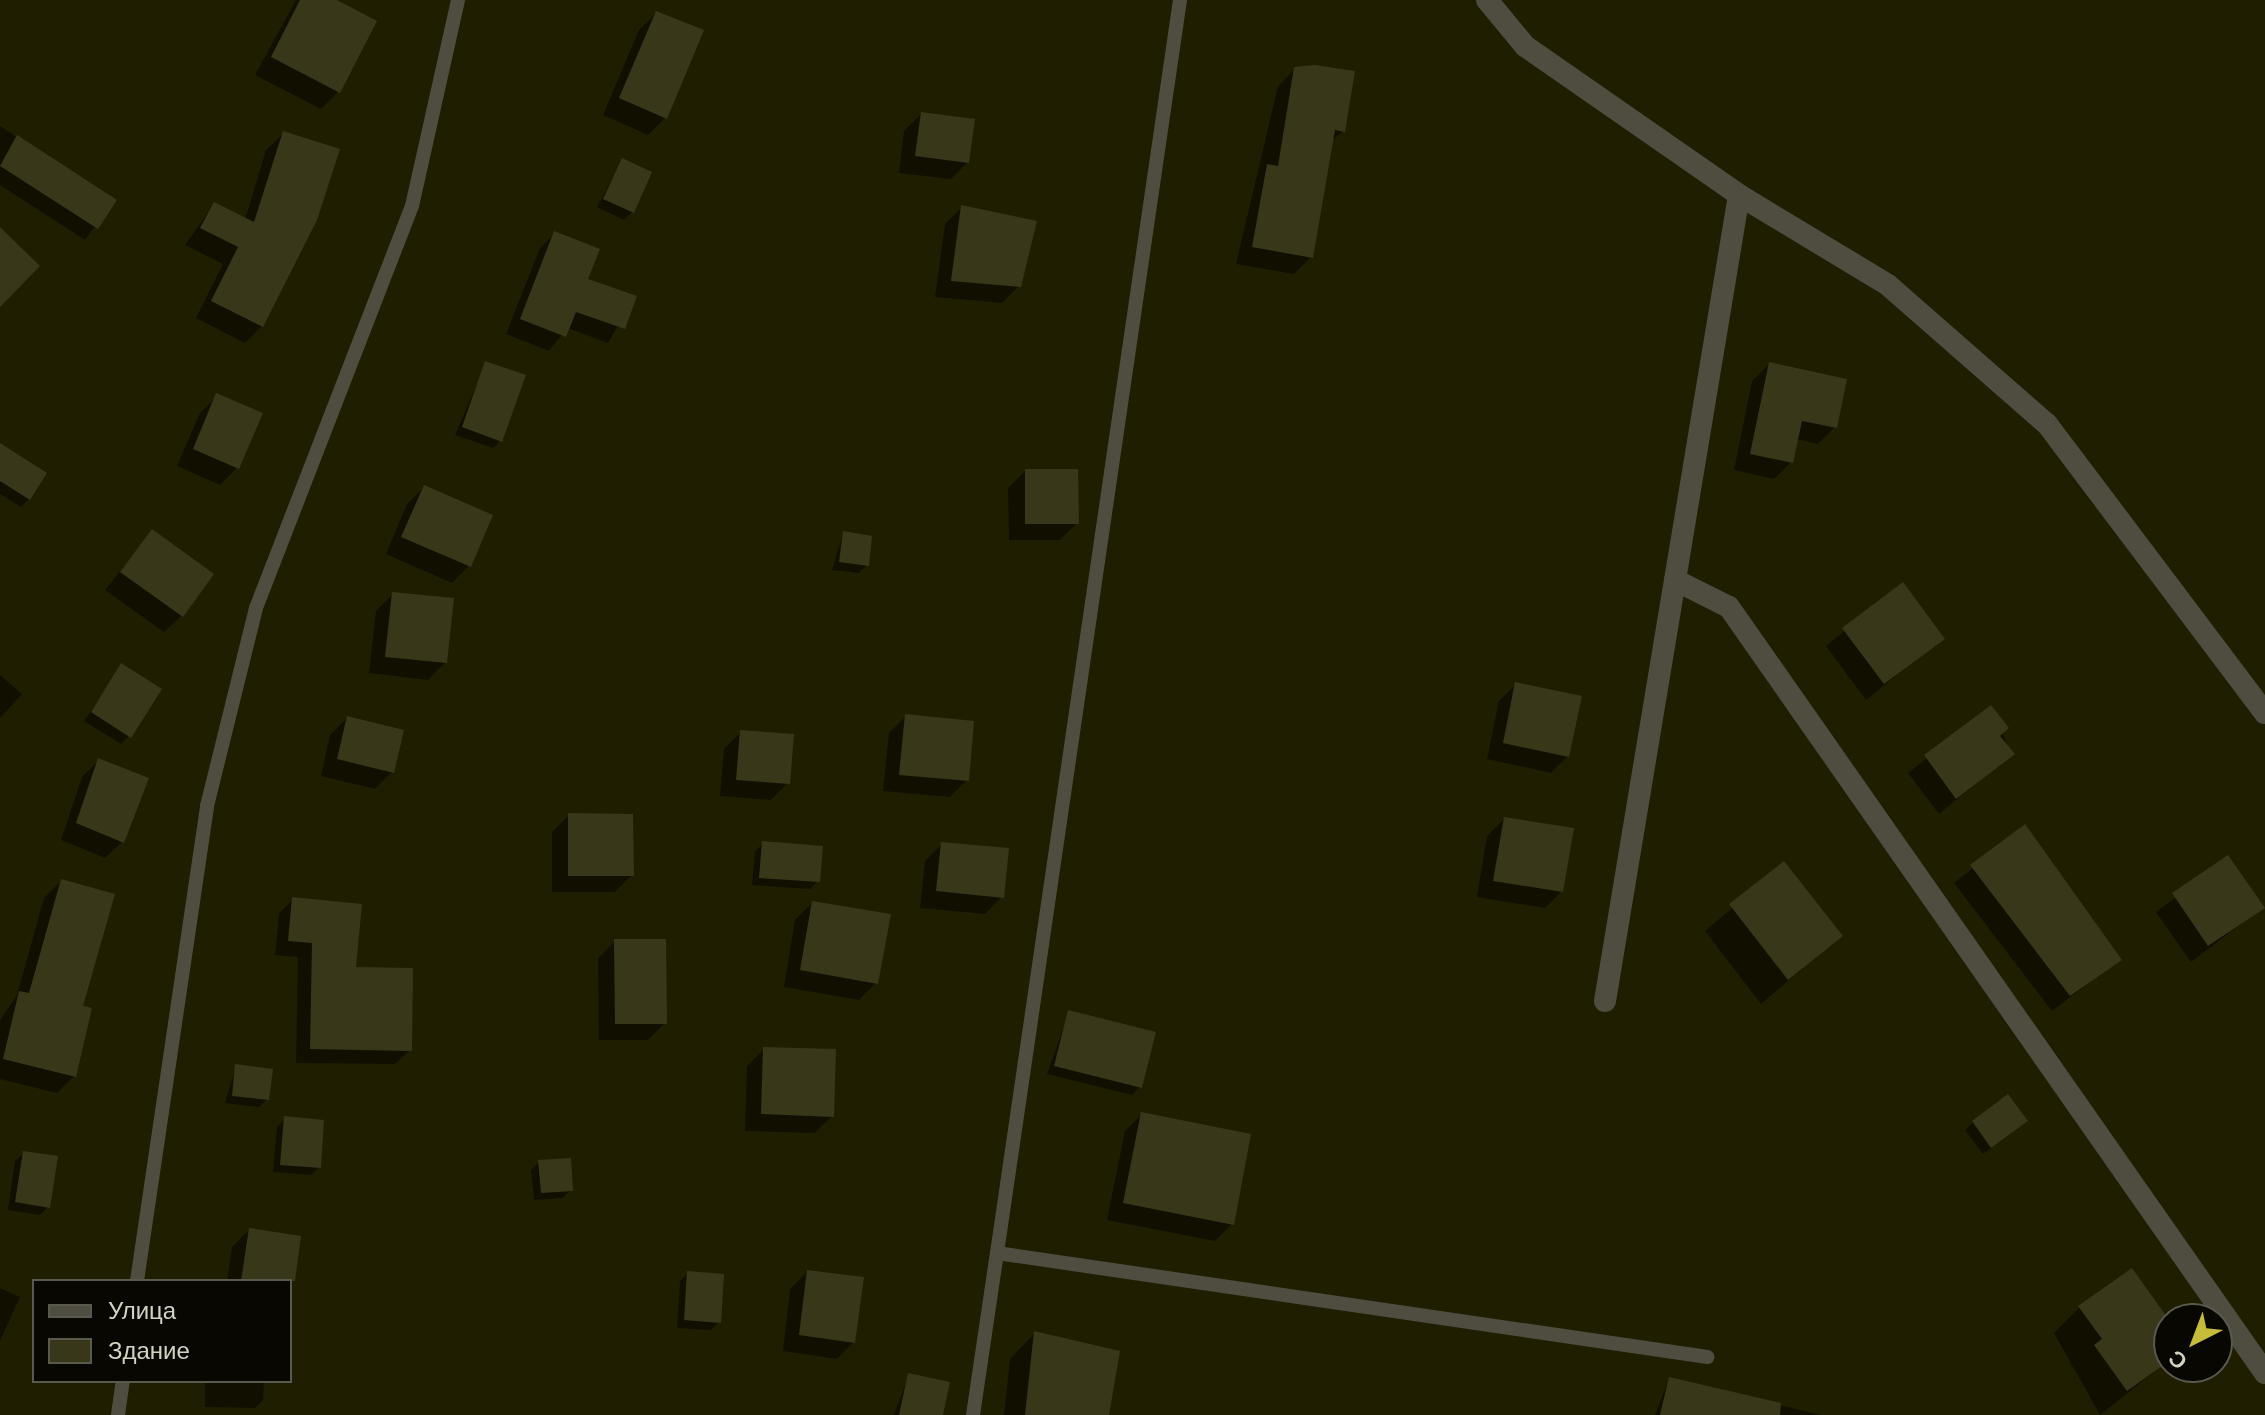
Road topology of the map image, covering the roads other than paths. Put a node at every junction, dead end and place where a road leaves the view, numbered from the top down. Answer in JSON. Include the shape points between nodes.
{"nodes":[{"id":1,"x":458,"y":0,"type":"edge"},
{"id":2,"x":1180,"y":0,"type":"edge"},
{"id":3,"x":1487,"y":0,"type":"edge"},
{"id":4,"x":1739,"y":195,"type":"junction"},
{"id":5,"x":1675,"y":580,"type":"junction"},
{"id":6,"x":2265,"y":713,"type":"edge"},
{"id":7,"x":1605,"y":1001,"type":"dead end"},
{"id":8,"x":997,"y":1253,"type":"junction"},
{"id":9,"x":137,"y":1279,"type":"edge"},
{"id":10,"x":1707,"y":1357,"type":"dead end"},
{"id":11,"x":2265,"y":1373,"type":"edge"},
{"id":12,"x":123,"y":1383,"type":"edge"},
{"id":13,"x":118,"y":1415,"type":"edge"},
{"id":14,"x":973,"y":1415,"type":"edge"}],
"edges":[{"from":1,"to":9,"type":"lane","via":[[412,206],[256,608],[207,806]]},
{"from":2,"to":8,"type":"lane"},
{"from":3,"to":4,"type":"street","via":[[1525,46]]},
{"from":4,"to":5,"type":"street"},
{"from":4,"to":6,"type":"street","via":[[1888,285],[2047,424]]},
{"from":5,"to":7,"type":"street"},
{"from":5,"to":11,"type":"street","via":[[1729,607]]},
{"from":8,"to":10,"type":"lane"},
{"from":8,"to":14,"type":"lane"},
{"from":12,"to":13,"type":"lane"}]}
